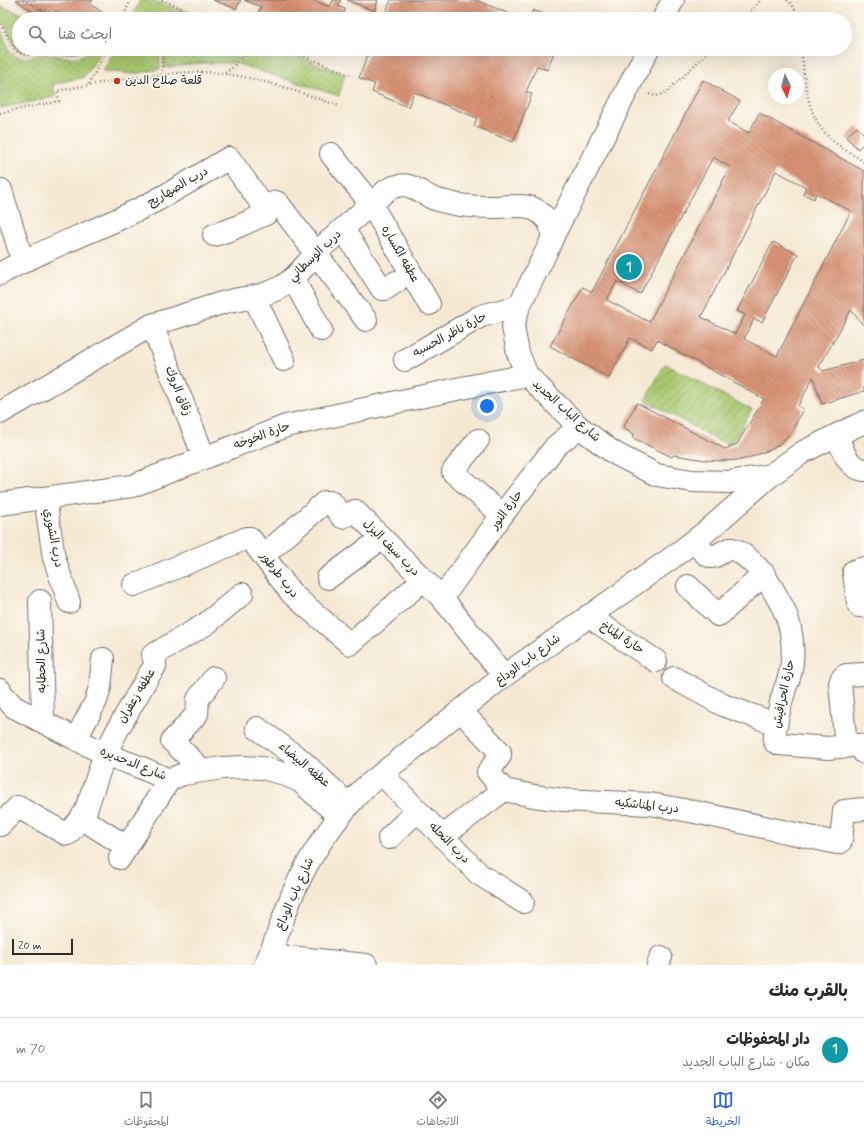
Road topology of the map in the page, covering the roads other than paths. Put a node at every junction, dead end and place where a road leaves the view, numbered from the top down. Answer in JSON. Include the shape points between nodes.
{"nodes":[{"id":1,"x":673,"y":0,"type":"edge"},
{"id":2,"x":667,"y":12,"type":"edge"},
{"id":3,"x":645,"y":56,"type":"edge"},
{"id":4,"x":331,"y":154,"type":"dead end"},
{"id":5,"x":1,"y":190,"type":"dead end"},
{"id":6,"x":371,"y":204,"type":"junction"},
{"id":7,"x":264,"y":207,"type":"junction"},
{"id":8,"x":343,"y":229,"type":"junction"},
{"id":9,"x":214,"y":235,"type":"dead end"},
{"id":10,"x":552,"y":236,"type":"junction"},
{"id":11,"x":316,"y":253,"type":"junction"},
{"id":12,"x":23,"y":262,"type":"junction"},
{"id":13,"x":0,"y":274,"type":"edge"},
{"id":14,"x":293,"y":279,"type":"junction"},
{"id":15,"x":396,"y":282,"type":"dead end"},
{"id":16,"x":254,"y":297,"type":"junction"},
{"id":17,"x":429,"y":304,"type":"dead end"},
{"id":18,"x":519,"y":306,"type":"junction"},
{"id":19,"x":366,"y":320,"type":"dead end"},
{"id":20,"x":152,"y":325,"type":"junction"},
{"id":21,"x":321,"y":330,"type":"dead end"},
{"id":22,"x":284,"y":360,"type":"dead end"},
{"id":23,"x":405,"y":360,"type":"dead end"},
{"id":24,"x":527,"y":375,"type":"junction"},
{"id":25,"x":0,"y":413,"type":"edge"},
{"id":26,"x":864,"y":422,"type":"edge"},
{"id":27,"x":579,"y":426,"type":"junction"},
{"id":28,"x":837,"y":435,"type":"junction"},
{"id":29,"x":478,"y":440,"type":"dead end"},
{"id":30,"x":204,"y":457,"type":"junction"},
{"id":31,"x":864,"y":470,"type":"edge"},
{"id":32,"x":771,"y":476,"type":"junction"},
{"id":33,"x":45,"y":498,"type":"junction"},
{"id":34,"x":0,"y":504,"type":"edge"},
{"id":35,"x":502,"y":515,"type":"junction"},
{"id":36,"x":381,"y":539,"type":"junction"},
{"id":37,"x":693,"y":542,"type":"junction"},
{"id":38,"x":264,"y":555,"type":"junction"},
{"id":39,"x":864,"y":568,"type":"edge"},
{"id":40,"x":764,"y":574,"type":"junction"},
{"id":41,"x":328,"y":578,"type":"dead end"},
{"id":42,"x":423,"y":580,"type":"junction"},
{"id":43,"x":134,"y":585,"type":"dead end"},
{"id":44,"x":688,"y":586,"type":"dead end"},
{"id":45,"x":242,"y":594,"type":"dead end"},
{"id":46,"x":442,"y":598,"type":"junction"},
{"id":47,"x":40,"y":601,"type":"dead end"},
{"id":48,"x":69,"y":602,"type":"dead end"},
{"id":49,"x":864,"y":606,"type":"edge"},
{"id":50,"x":588,"y":616,"type":"junction"},
{"id":51,"x":103,"y":659,"type":"dead end"},
{"id":52,"x":656,"y":660,"type":"dead end"},
{"id":53,"x":864,"y":674,"type":"edge"},
{"id":54,"x":504,"y":676,"type":"junction"},
{"id":55,"x":214,"y":678,"type":"dead end"},
{"id":56,"x":674,"y":678,"type":"dead end"},
{"id":57,"x":0,"y":690,"type":"edge"},
{"id":58,"x":460,"y":711,"type":"junction"},
{"id":59,"x":43,"y":721,"type":"junction"},
{"id":60,"x":776,"y":724,"type":"junction"},
{"id":61,"x":257,"y":728,"type":"dead end"},
{"id":62,"x":76,"y":739,"type":"junction"},
{"id":63,"x":855,"y":750,"type":"edge"},
{"id":64,"x":106,"y":754,"type":"junction"},
{"id":65,"x":202,"y":770,"type":"junction"},
{"id":66,"x":382,"y":774,"type":"junction"},
{"id":67,"x":169,"y":780,"type":"junction"},
{"id":68,"x":504,"y":790,"type":"junction"},
{"id":69,"x":344,"y":810,"type":"junction"},
{"id":70,"x":864,"y":810,"type":"edge"},
{"id":71,"x":417,"y":811,"type":"junction"},
{"id":72,"x":82,"y":818,"type":"junction"},
{"id":73,"x":0,"y":825,"type":"edge"},
{"id":74,"x":443,"y":836,"type":"junction"},
{"id":75,"x":389,"y":838,"type":"dead end"},
{"id":76,"x":523,"y":902,"type":"dead end"},
{"id":77,"x":268,"y":960,"type":"edge"},
{"id":78,"x":366,"y":965,"type":"edge"}],
"edges":[{"from":1,"to":2,"type":"street"},
{"from":3,"to":10,"type":"street","name":"شارع الباب الجديد"},
{"from":4,"to":6,"type":"street","name":"عطفه الكساره"},
{"from":5,"to":12,"type":"street"},
{"from":6,"to":8,"type":"street","name":"درب الوسطاني"},
{"from":6,"to":10,"type":"street","name":"درب الوسطاني","via":[[393,186],[408,185],[446,202],[474,206],[530,207],[541,213],[550,224]]},
{"from":6,"to":17,"type":"street","name":"عطفه الكساره"},
{"from":7,"to":9,"type":"street","via":[[266,214]]},
{"from":7,"to":11,"type":"street","via":[[276,202]]},
{"from":7,"to":12,"type":"street","name":"درب الصهاريج","via":[[229,158],[134,212]]},
{"from":8,"to":11,"type":"street","name":"درب الوسطاني"},
{"from":8,"to":15,"type":"street","via":[[382,289]]},
{"from":10,"to":18,"type":"street","name":"شارع الباب الجديد"},
{"from":11,"to":14,"type":"street","name":"درب الوسطاني"},
{"from":11,"to":19,"type":"street"},
{"from":12,"to":13,"type":"street","name":"درب الصهاريج"},
{"from":14,"to":16,"type":"street","name":"درب الوسطاني","via":[[282,287]]},
{"from":14,"to":21,"type":"street"},
{"from":16,"to":20,"type":"street","name":"درب الوسطاني","via":[[225,302]]},
{"from":16,"to":22,"type":"street"},
{"from":18,"to":23,"type":"street","name":"حارة ناظر الحسبه","via":[[481,316]]},
{"from":18,"to":24,"type":"street","name":"شارع الباب الجديد","via":[[513,327],[518,353]]},
{"from":20,"to":25,"type":"street","name":"درب الوسطاني"},
{"from":20,"to":30,"type":"street","name":"زقاق الروك"},
{"from":24,"to":27,"type":"street","name":"شارع الباب الجديد"},
{"from":24,"to":30,"type":"street","name":"حارة الخوخه","via":[[286,426]]},
{"from":26,"to":28,"type":"street","name":"شارع باب الوداع"},
{"from":27,"to":32,"type":"street","name":"شارع الباب الجديد","via":[[614,453],[657,475],[692,481],[729,482]]},
{"from":27,"to":35,"type":"street","name":"حارة النور","via":[[556,446]]},
{"from":28,"to":31,"type":"street","via":[[846,456],[853,465]]},
{"from":28,"to":32,"type":"street","name":"شارع باب الوداع","via":[[803,452]]},
{"from":29,"to":35,"type":"street","via":[[453,472]]},
{"from":30,"to":33,"type":"street","name":"حارة الخوخه","via":[[132,486]]},
{"from":32,"to":37,"type":"street","name":"شارع باب الوداع"},
{"from":33,"to":34,"type":"street","name":"حارة الخوخه"},
{"from":33,"to":48,"type":"street","name":"درب الشوري","via":[[54,558]]},
{"from":35,"to":46,"type":"street","name":"حارة النور"},
{"from":36,"to":38,"type":"street","name":"درب سيف اليزل","via":[[355,511],[342,517],[328,501]]},
{"from":36,"to":41,"type":"street"},
{"from":36,"to":42,"type":"street","name":"درب سيف اليزل"},
{"from":37,"to":40,"type":"street","name":"حارة الحرافيش","via":[[712,558],[725,550],[736,549]]},
{"from":37,"to":50,"type":"street","name":"شارع باب الوداع"},
{"from":38,"to":42,"type":"street","name":"درب طرطور","via":[[292,594],[350,644]]},
{"from":38,"to":43,"type":"street","name":"درب طرطور","via":[[252,540],[247,538]]},
{"from":39,"to":49,"type":"street","via":[[854,571],[858,603],[859,606]]},
{"from":40,"to":44,"type":"street","via":[[718,615]]},
{"from":40,"to":60,"type":"street","name":"حارة الحرافيش","via":[[784,611],[792,643],[789,677]]},
{"from":42,"to":46,"type":"street","name":"درب سيف اليزل"},
{"from":45,"to":64,"type":"street","name":"عطفه زعفران","via":[[206,624],[152,655],[156,665]]},
{"from":46,"to":54,"type":"street","name":"درب سيف اليزل"},
{"from":47,"to":59,"type":"street","name":"شارع الحطابه"},
{"from":50,"to":52,"type":"street","name":"حارة المناخ"},
{"from":50,"to":54,"type":"street","name":"شارع باب الوداع"},
{"from":51,"to":62,"type":"street","via":[[96,702]]},
{"from":53,"to":63,"type":"street","via":[[846,675],[840,683]]},
{"from":54,"to":58,"type":"street","name":"شارع باب الوداع"},
{"from":55,"to":65,"type":"street","via":[[198,699],[197,714],[172,741]]},
{"from":56,"to":60,"type":"street","via":[[724,705]]},
{"from":57,"to":59,"type":"street","name":"شارع الدحديره","via":[[14,706]]},
{"from":58,"to":66,"type":"street","name":"شارع باب الوداع"},
{"from":58,"to":68,"type":"street","via":[[500,752],[500,756],[488,772]]},
{"from":59,"to":62,"type":"street","name":"شارع الدحديره"},
{"from":60,"to":63,"type":"street","name":"حارة الحرافيش","via":[[774,739],[779,744]]},
{"from":61,"to":69,"type":"street","name":"عطفه البيضاء","via":[[301,760]]},
{"from":62,"to":64,"type":"street","name":"شارع الدحديره"},
{"from":64,"to":67,"type":"street","name":"شارع الدحديره"},
{"from":64,"to":72,"type":"street","name":"عطفه زعفران"},
{"from":65,"to":67,"type":"street","name":"شارع الدحديره"},
{"from":65,"to":69,"type":"street","name":"شارع الدحديره","via":[[242,767],[262,768],[281,773],[300,781]]},
{"from":66,"to":69,"type":"street","name":"شارع باب الوداع","via":[[364,788]]},
{"from":66,"to":71,"type":"street","name":"درب النحله"},
{"from":67,"to":72,"type":"street","via":[[124,852]]},
{"from":68,"to":70,"type":"street","name":"درب المناشكيه","via":[[563,800],[650,804],[837,843],[841,841],[844,811]]},
{"from":68,"to":74,"type":"street"},
{"from":69,"to":77,"type":"street","name":"شارع باب الوداع","via":[[303,872]]},
{"from":71,"to":74,"type":"street","name":"درب النحله"},
{"from":71,"to":75,"type":"street"},
{"from":72,"to":73,"type":"street","name":"عطفه زعفران","via":[[67,834],[18,807]]},
{"from":74,"to":76,"type":"street","name":"درب النحله","via":[[479,874]]},
{"from":77,"to":78,"type":"street"}]}
